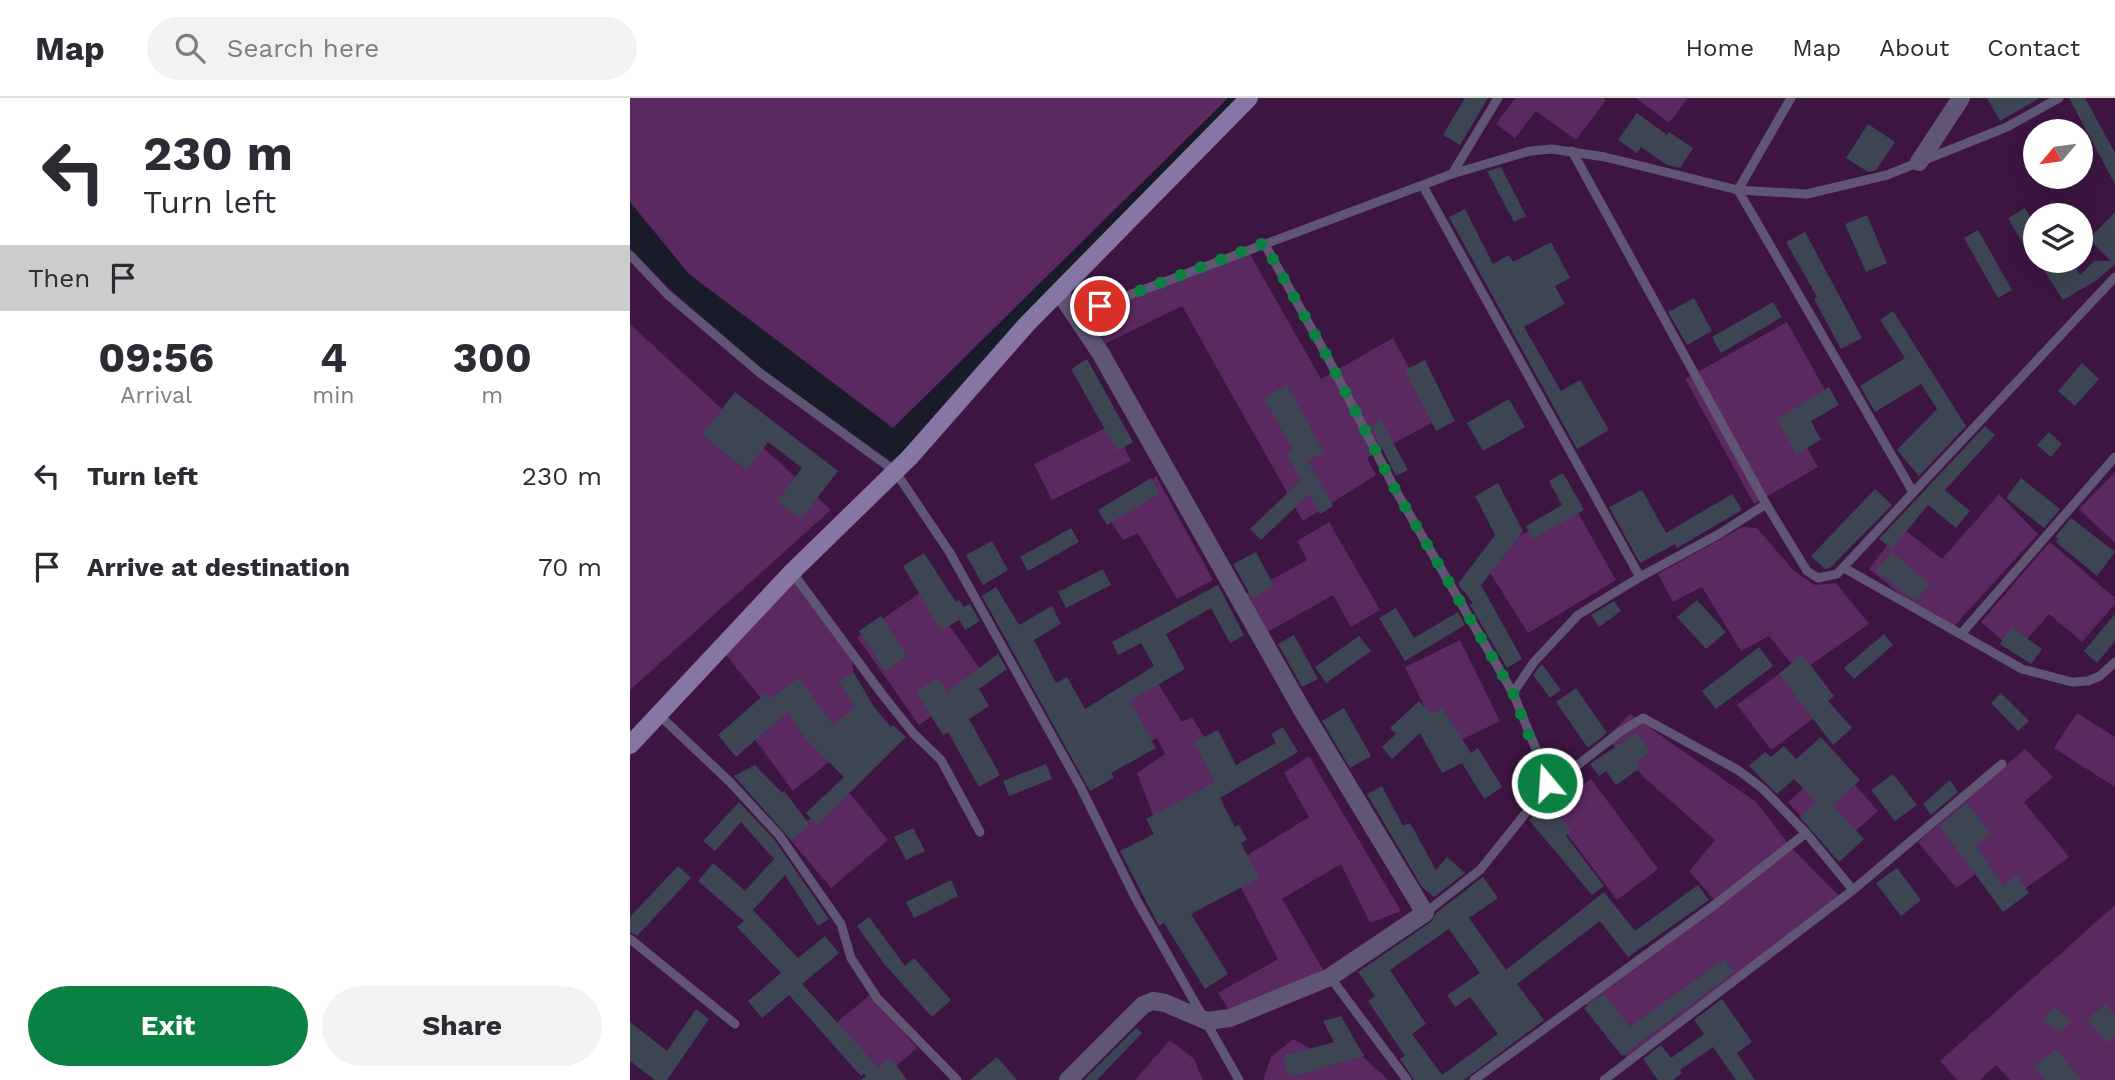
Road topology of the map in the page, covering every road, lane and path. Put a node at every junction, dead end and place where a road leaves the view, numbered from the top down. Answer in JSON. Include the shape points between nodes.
{"nodes":[{"id":1,"x":1249,"y":98,"type":"edge"},
{"id":2,"x":1498,"y":98,"type":"edge"},
{"id":3,"x":1791,"y":98,"type":"edge"},
{"id":4,"x":1961,"y":98,"type":"edge"},
{"id":5,"x":2059,"y":98,"type":"edge"},
{"id":6,"x":1572,"y":151,"type":"junction"},
{"id":7,"x":1919,"y":162,"type":"junction"},
{"id":8,"x":1452,"y":174,"type":"junction"},
{"id":9,"x":1423,"y":186,"type":"junction"},
{"id":10,"x":1738,"y":190,"type":"junction"},
{"id":11,"x":1264,"y":243,"type":"junction"},
{"id":12,"x":630,"y":255,"type":"edge"},
{"id":13,"x":2115,"y":277,"type":"edge"},
{"id":14,"x":1060,"y":293,"type":"junction"},
{"id":15,"x":1076,"y":315,"type":"junction"},
{"id":16,"x":2115,"y":457,"type":"edge"},
{"id":17,"x":895,"y":471,"type":"junction"},
{"id":18,"x":1913,"y":492,"type":"junction"},
{"id":19,"x":1766,"y":504,"type":"junction"},
{"id":20,"x":1846,"y":569,"type":"junction"},
{"id":21,"x":792,"y":572,"type":"junction"},
{"id":22,"x":1640,"y":577,"type":"junction"},
{"id":23,"x":1961,"y":634,"type":"junction"},
{"id":24,"x":2115,"y":662,"type":"edge"},
{"id":25,"x":1513,"y":693,"type":"junction"},
{"id":26,"x":659,"y":715,"type":"junction"},
{"id":27,"x":630,"y":745,"type":"edge"},
{"id":28,"x":2002,"y":764,"type":"dead end"},
{"id":29,"x":1541,"y":794,"type":"junction"},
{"id":30,"x":981,"y":832,"type":"dead end"},
{"id":31,"x":1806,"y":833,"type":"junction"},
{"id":32,"x":1853,"y":890,"type":"junction"},
{"id":33,"x":1425,"y":913,"type":"junction"},
{"id":34,"x":630,"y":939,"type":"edge"},
{"id":35,"x":1330,"y":977,"type":"junction"},
{"id":36,"x":1207,"y":1021,"type":"junction"},
{"id":37,"x":735,"y":1024,"type":"dead end"},
{"id":38,"x":957,"y":1080,"type":"edge"},
{"id":39,"x":1068,"y":1080,"type":"edge"},
{"id":40,"x":1239,"y":1080,"type":"edge"},
{"id":41,"x":1407,"y":1080,"type":"edge"},
{"id":42,"x":1474,"y":1080,"type":"edge"},
{"id":43,"x":1604,"y":1080,"type":"edge"}],
"edges":[{"from":1,"to":14,"type":"street"},
{"from":2,"to":8,"type":"lane"},
{"from":3,"to":10,"type":"lane"},
{"from":4,"to":7,"type":"street"},
{"from":5,"to":7,"type":"lane","via":[[2007,127]]},
{"from":6,"to":8,"type":"lane","via":[[1530,151]]},
{"from":6,"to":10,"type":"lane"},
{"from":6,"to":19,"type":"lane"},
{"from":7,"to":10,"type":"lane","via":[[1887,175],[1807,194]]},
{"from":8,"to":9,"type":"lane"},
{"from":9,"to":11,"type":"lane"},
{"from":9,"to":22,"type":"lane"},
{"from":10,"to":18,"type":"lane"},
{"from":11,"to":15,"type":"lane"},
{"from":11,"to":25,"type":"lane","via":[[1396,491]]},
{"from":12,"to":17,"type":"lane","via":[[667,294],[760,373]]},
{"from":13,"to":18,"type":"lane"},
{"from":14,"to":15,"type":"street"},
{"from":14,"to":17,"type":"street"},
{"from":15,"to":33,"type":"street","via":[[1301,708]]},
{"from":16,"to":23,"type":"lane"},
{"from":17,"to":21,"type":"street"},
{"from":17,"to":36,"type":"lane","via":[[950,552],[1080,786],[1136,899]]},
{"from":18,"to":20,"type":"lane"},
{"from":19,"to":20,"type":"lane","via":[[1807,571],[1826,578]]},
{"from":19,"to":22,"type":"lane"},
{"from":20,"to":23,"type":"lane"},
{"from":21,"to":26,"type":"street"},
{"from":21,"to":30,"type":"lane","via":[[882,694],[941,761]]},
{"from":22,"to":25,"type":"lane","via":[[1578,615]]},
{"from":23,"to":24,"type":"lane","via":[[2022,669],[2072,682],[2099,676]]},
{"from":25,"to":29,"type":"lane","via":[[1545,771],[1547,783]]},
{"from":26,"to":27,"type":"street"},
{"from":26,"to":38,"type":"lane","via":[[779,835],[841,924],[851,958],[877,998]]},
{"from":28,"to":32,"type":"lane"},
{"from":29,"to":31,"type":"lane","via":[[1643,718],[1738,770]]},
{"from":29,"to":33,"type":"lane","via":[[1480,870]]},
{"from":31,"to":32,"type":"lane"},
{"from":31,"to":42,"type":"lane"},
{"from":32,"to":43,"type":"lane"},
{"from":33,"to":35,"type":"street"},
{"from":34,"to":37,"type":"lane"},
{"from":35,"to":36,"type":"street","via":[[1230,1018]]},
{"from":35,"to":41,"type":"lane"},
{"from":36,"to":39,"type":"street","via":[[1165,1003],[1143,1005]]},
{"from":36,"to":40,"type":"lane"}]}
